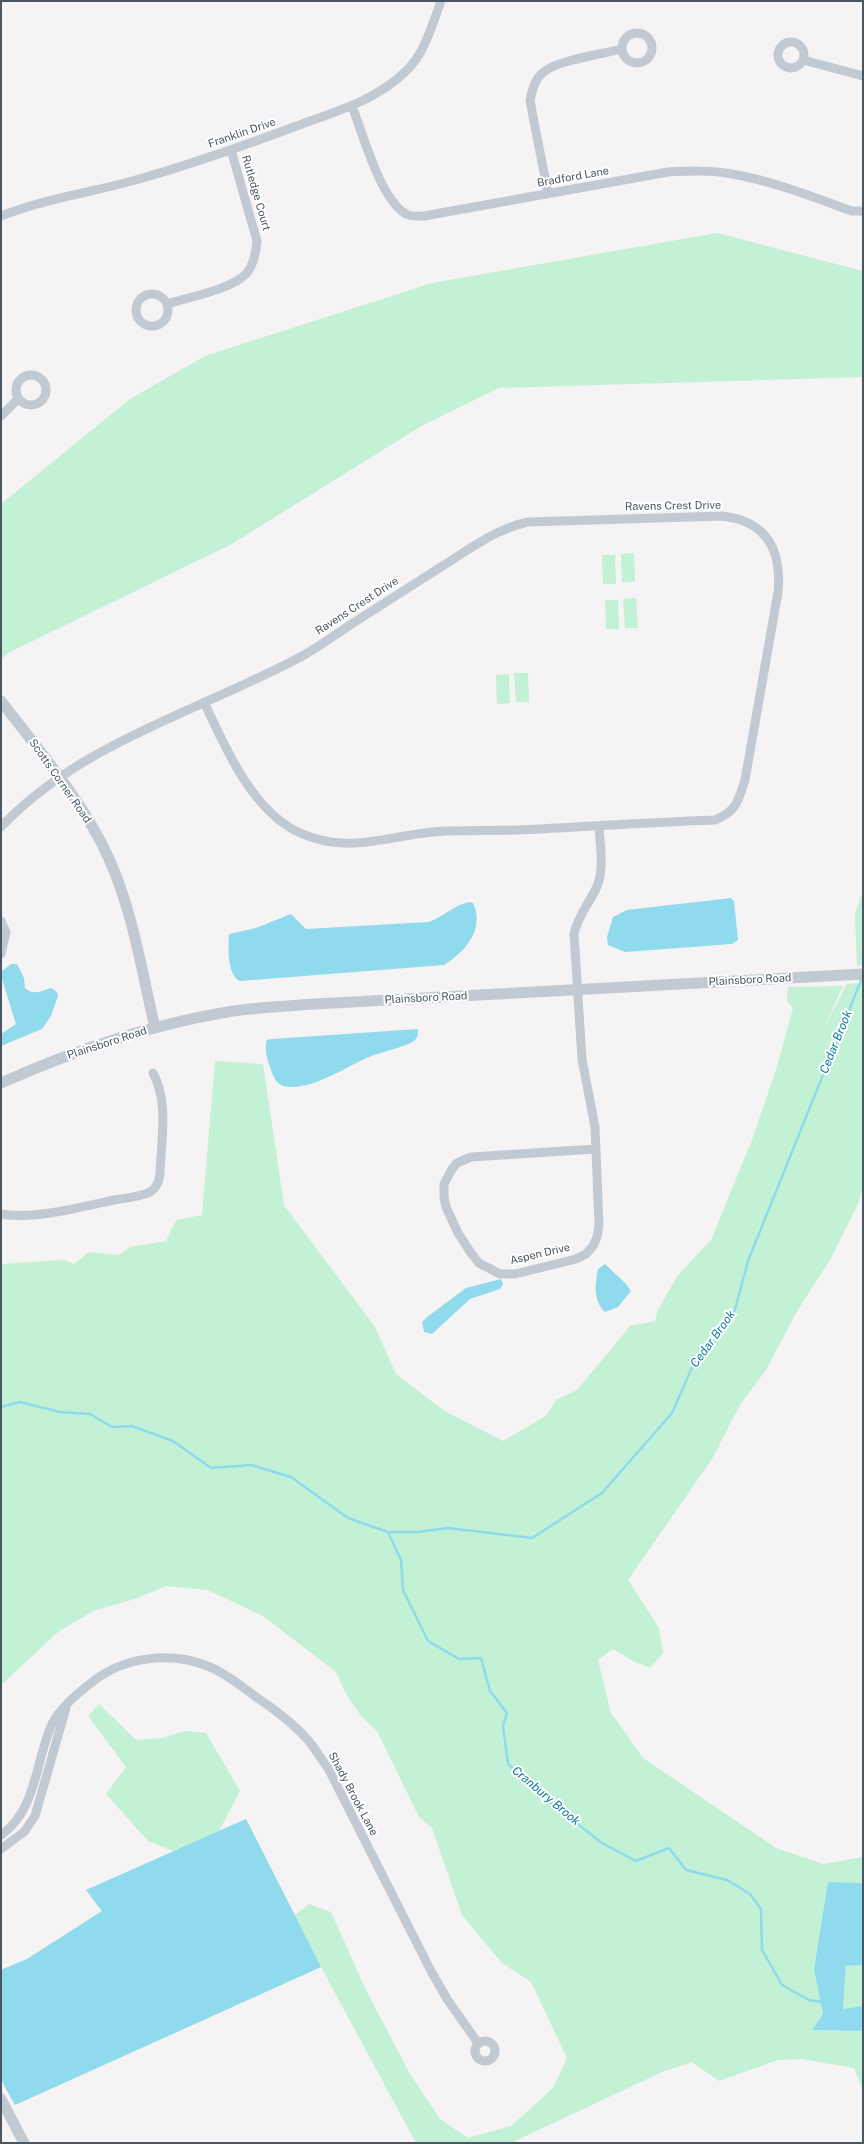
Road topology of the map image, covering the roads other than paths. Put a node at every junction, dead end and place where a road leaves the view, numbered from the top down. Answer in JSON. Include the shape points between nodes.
{"nodes":[{"id":1,"x":441,"y":1,"type":"edge"},
{"id":2,"x":622,"y":49,"type":"dead end"},
{"id":3,"x":803,"y":60,"type":"dead end"},
{"id":4,"x":863,"y":76,"type":"edge"},
{"id":5,"x":352,"y":106,"type":"junction"},
{"id":6,"x":231,"y":150,"type":"junction"},
{"id":7,"x":548,"y":193,"type":"junction"},
{"id":8,"x":863,"y":211,"type":"edge"},
{"id":9,"x":1,"y":216,"type":"edge"},
{"id":10,"x":167,"y":304,"type":"dead end"},
{"id":11,"x":18,"y":399,"type":"dead end"},
{"id":12,"x":1,"y":416,"type":"edge"},
{"id":13,"x":1,"y":701,"type":"edge"},
{"id":14,"x":204,"y":702,"type":"junction"},
{"id":15,"x":60,"y":778,"type":"junction"},
{"id":16,"x":599,"y":826,"type":"junction"},
{"id":17,"x":1,"y":827,"type":"edge"},
{"id":18,"x":1,"y":921,"type":"edge"},
{"id":19,"x":1,"y":954,"type":"edge"},
{"id":20,"x":858,"y":974,"type":"edge"},
{"id":21,"x":577,"y":990,"type":"junction"},
{"id":22,"x":155,"y":1028,"type":"junction"},
{"id":23,"x":153,"y":1073,"type":"dead end"},
{"id":24,"x":1,"y":1083,"type":"edge"},
{"id":25,"x":596,"y":1149,"type":"junction"},
{"id":26,"x":1,"y":1214,"type":"edge"},
{"id":27,"x":67,"y":1704,"type":"junction"},
{"id":28,"x":35,"y":1782,"type":"junction"},
{"id":29,"x":46,"y":1784,"type":"junction"},
{"id":30,"x":1,"y":1835,"type":"edge"},
{"id":31,"x":1,"y":1850,"type":"edge"},
{"id":32,"x":478,"y":2043,"type":"dead end"},
{"id":33,"x":1,"y":2099,"type":"edge"},
{"id":34,"x":24,"y":2143,"type":"edge"}],
"edges":[{"from":1,"to":5,"type":"street","name":"Franklin Drive","via":[[423,48],[407,71],[381,90]]},
{"from":2,"to":7,"type":"street","via":[[556,66],[544,72],[532,88],[530,101]]},
{"from":3,"to":4,"type":"street"},
{"from":5,"to":6,"type":"street","name":"Franklin Drive"},
{"from":5,"to":7,"type":"street","name":"Bradford Lane","via":[[392,203],[407,215],[424,216]]},
{"from":6,"to":9,"type":"street","name":"Franklin Drive","via":[[132,181],[31,204]]},
{"from":6,"to":10,"type":"street","name":"Rutledge Court","via":[[257,241],[256,256],[247,272],[235,283]]},
{"from":7,"to":8,"type":"street","name":"Bradford Lane","via":[[668,172],[704,171],[764,181],[852,211]]},
{"from":11,"to":12,"type":"street"},
{"from":13,"to":15,"type":"street","name":"Scotts Corner Road"},
{"from":14,"to":15,"type":"street","name":"Ravens Crest Drive","via":[[103,751]]},
{"from":14,"to":16,"type":"street","name":"Ravens Crest Drive","via":[[228,752],[249,785],[283,822],[318,840],[338,844],[362,844],[410,834],[445,831]]},
{"from":14,"to":16,"type":"street","name":"Ravens Crest Drive","via":[[304,654],[487,537],[509,526],[528,522],[722,516],[756,527],[770,543],[779,563],[779,576],[744,780],[736,805],[730,813],[715,820]]},
{"from":15,"to":17,"type":"street","name":"Ravens Crest Drive","via":[[16,811]]},
{"from":15,"to":22,"type":"street","name":"Scotts Corner Road","via":[[95,832],[119,884]]},
{"from":16,"to":21,"type":"street","via":[[601,873],[597,886],[578,919],[574,934]]},
{"from":18,"to":19,"type":"street","via":[[6,932]]},
{"from":20,"to":21,"type":"street","name":"Plainsboro Road"},
{"from":21,"to":22,"type":"street","name":"Plainsboro Road","via":[[271,1007],[234,1011]]},
{"from":21,"to":25,"type":"street","name":"Aspen Drive","via":[[582,1059],[592,1107]]},
{"from":22,"to":24,"type":"street","name":"Plainsboro Road","via":[[76,1052]]},
{"from":23,"to":26,"type":"street","via":[[160,1085],[162,1098],[160,1182],[155,1188],[144,1194],[70,1209],[23,1215]]},
{"from":25,"to":25,"type":"street","name":"Aspen Drive","via":[[598,1237],[586,1254],[576,1259],[515,1274],[500,1274],[479,1263],[458,1233],[446,1207],[444,1184],[457,1163],[470,1157]]},
{"from":27,"to":28,"type":"street","name":"Shady Brook Lane","via":[[54,1722]]},
{"from":27,"to":29,"type":"street"},
{"from":27,"to":32,"type":"street","name":"Shady Brook Lane","via":[[99,1676],[114,1669],[146,1659],[172,1658],[209,1667],[225,1675],[288,1720],[308,1739],[328,1768],[431,1971]]},
{"from":28,"to":29,"type":"street"},
{"from":28,"to":30,"type":"street","name":"Shady Brook Lane","via":[[13,1826]]},
{"from":29,"to":31,"type":"street","via":[[35,1816],[24,1832]]},
{"from":33,"to":34,"type":"street"}]}
